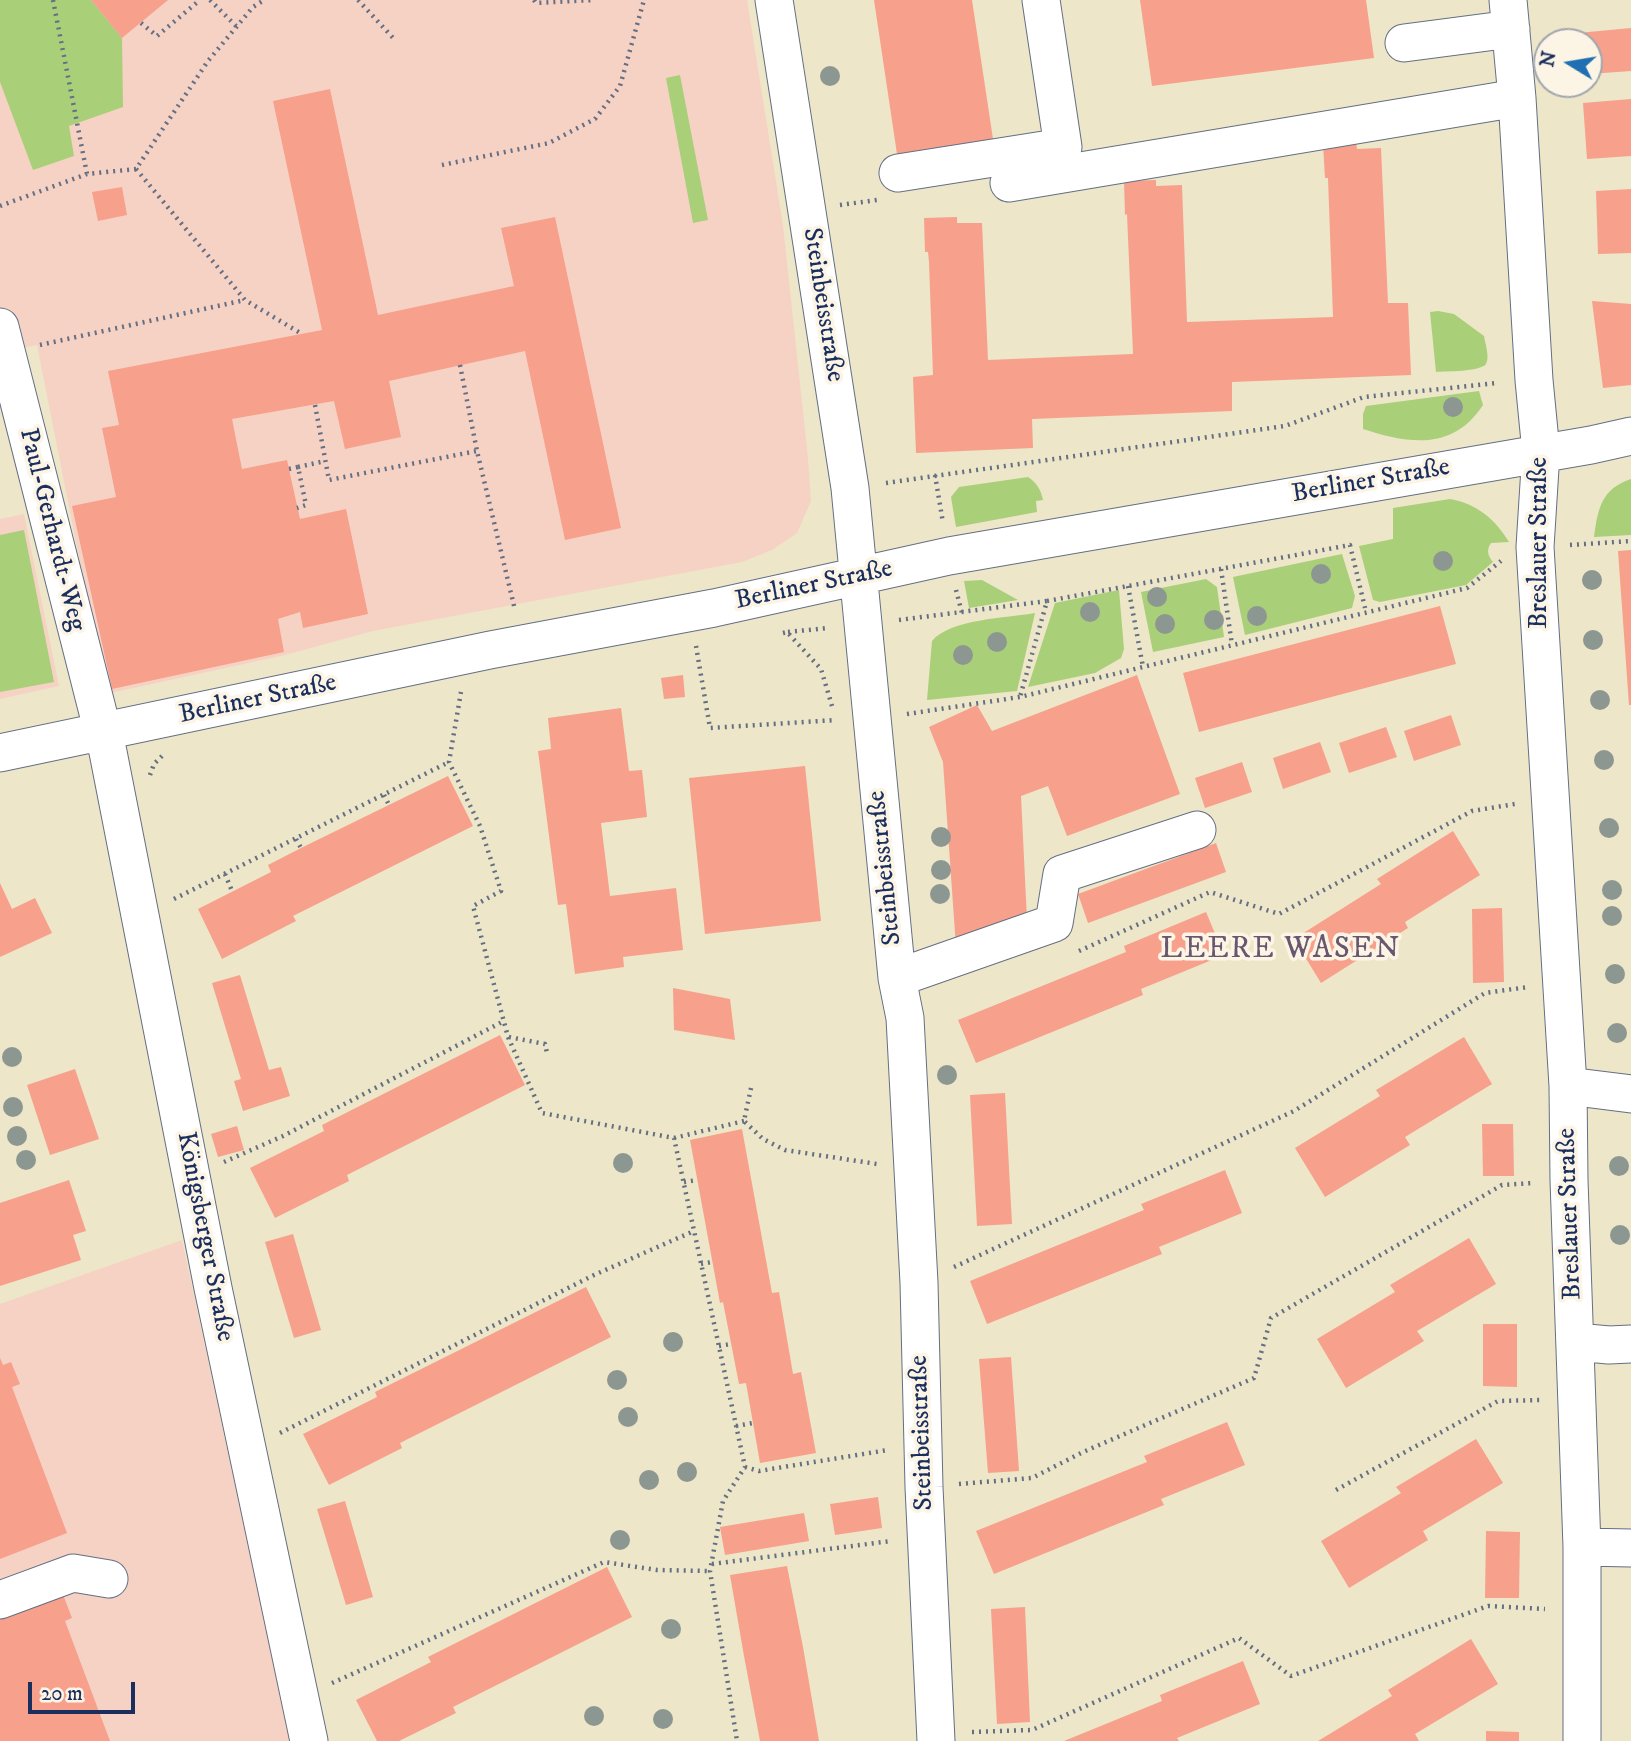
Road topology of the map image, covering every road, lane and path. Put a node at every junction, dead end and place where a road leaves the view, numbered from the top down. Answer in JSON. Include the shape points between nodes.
{"nodes":[{"id":1,"x":53,"y":0,"type":"edge"},
{"id":2,"x":200,"y":0,"type":"edge"},
{"id":3,"x":211,"y":0,"type":"edge"},
{"id":4,"x":264,"y":0,"type":"edge"},
{"id":5,"x":358,"y":0,"type":"edge"},
{"id":6,"x":534,"y":0,"type":"edge"},
{"id":7,"x":593,"y":0,"type":"edge"},
{"id":8,"x":643,"y":0,"type":"edge"},
{"id":9,"x":774,"y":0,"type":"edge"},
{"id":10,"x":1041,"y":0,"type":"edge"},
{"id":11,"x":1509,"y":14,"type":"edge"},
{"id":12,"x":141,"y":23,"type":"dead end"},
{"id":13,"x":237,"y":27,"type":"junction"},
{"id":14,"x":396,"y":41,"type":"dead end"},
{"id":15,"x":1404,"y":43,"type":"dead end"},
{"id":16,"x":1517,"y":98,"type":"junction"},
{"id":17,"x":442,"y":165,"type":"dead end"},
{"id":18,"x":136,"y":169,"type":"junction"},
{"id":19,"x":898,"y":173,"type":"dead end"},
{"id":20,"x":88,"y":174,"type":"junction"},
{"id":21,"x":1009,"y":183,"type":"dead end"},
{"id":22,"x":0,"y":206,"type":"edge"},
{"id":23,"x":245,"y":300,"type":"junction"},
{"id":24,"x":302,"y":334,"type":"dead end"},
{"id":25,"x":2,"y":339,"type":"edge"},
{"id":26,"x":460,"y":365,"type":"dead end"},
{"id":27,"x":1534,"y":380,"type":"junction"},
{"id":28,"x":315,"y":405,"type":"dead end"},
{"id":29,"x":1631,"y":436,"type":"edge"},
{"id":30,"x":477,"y":451,"type":"junction"},
{"id":31,"x":1541,"y":452,"type":"junction"},
{"id":32,"x":325,"y":461,"type":"junction"},
{"id":33,"x":298,"y":467,"type":"junction"},
{"id":34,"x":289,"y":469,"type":"dead end"},
{"id":35,"x":850,"y":488,"type":"junction"},
{"id":36,"x":297,"y":508,"type":"dead end"},
{"id":37,"x":1631,"y":541,"type":"edge"},
{"id":38,"x":1535,"y":547,"type":"junction"},
{"id":39,"x":1221,"y":569,"type":"junction"},
{"id":40,"x":858,"y":577,"type":"junction"},
{"id":41,"x":1128,"y":586,"type":"junction"},
{"id":42,"x":1047,"y":601,"type":"junction"},
{"id":43,"x":514,"y":608,"type":"dead end"},
{"id":44,"x":1366,"y":612,"type":"junction"},
{"id":45,"x":862,"y":624,"type":"junction"},
{"id":46,"x":787,"y":632,"type":"junction"},
{"id":47,"x":774,"y":634,"type":"dead end"},
{"id":48,"x":709,"y":644,"type":"dead end"},
{"id":49,"x":1232,"y":645,"type":"junction"},
{"id":50,"x":696,"y":646,"type":"junction"},
{"id":51,"x":683,"y":648,"type":"dead end"},
{"id":52,"x":1143,"y":667,"type":"junction"},
{"id":53,"x":449,"y":690,"type":"dead end"},
{"id":54,"x":1020,"y":696,"type":"junction"},
{"id":55,"x":853,"y":719,"type":"junction"},
{"id":56,"x":103,"y":732,"type":"junction"},
{"id":57,"x":0,"y":754,"type":"edge"},
{"id":58,"x":163,"y":755,"type":"dead end"},
{"id":59,"x":449,"y":762,"type":"junction"},
{"id":60,"x":115,"y":787,"type":"junction"},
{"id":61,"x":384,"y":795,"type":"junction"},
{"id":62,"x":1550,"y":797,"type":"junction"},
{"id":63,"x":389,"y":805,"type":"dead end"},
{"id":64,"x":1197,"y":830,"type":"dead end"},
{"id":65,"x":296,"y":839,"type":"junction"},
{"id":66,"x":301,"y":848,"type":"dead end"},
{"id":67,"x":225,"y":874,"type":"junction"},
{"id":68,"x":232,"y":891,"type":"dead end"},
{"id":69,"x":141,"y":916,"type":"junction"},
{"id":70,"x":1069,"y":956,"type":"dead end"},
{"id":71,"x":897,"y":978,"type":"junction"},
{"id":72,"x":1563,"y":983,"type":"junction"},
{"id":73,"x":505,"y":1021,"type":"junction"},
{"id":74,"x":508,"y":1037,"type":"junction"},
{"id":75,"x":547,"y":1054,"type":"dead end"},
{"id":76,"x":1568,"y":1086,"type":"junction"},
{"id":77,"x":751,"y":1088,"type":"dead end"},
{"id":78,"x":1631,"y":1094,"type":"edge"},
{"id":79,"x":744,"y":1121,"type":"junction"},
{"id":80,"x":674,"y":1138,"type":"junction"},
{"id":81,"x":912,"y":1169,"type":"junction"},
{"id":82,"x":191,"y":1177,"type":"junction"},
{"id":83,"x":697,"y":1180,"type":"dead end"},
{"id":84,"x":1569,"y":1180,"type":"junction"},
{"id":85,"x":684,"y":1182,"type":"junction"},
{"id":86,"x":694,"y":1231,"type":"junction"},
{"id":87,"x":712,"y":1262,"type":"dead end"},
{"id":88,"x":701,"y":1264,"type":"junction"},
{"id":89,"x":919,"y":1283,"type":"junction"},
{"id":90,"x":1576,"y":1342,"type":"junction"},
{"id":91,"x":1631,"y":1343,"type":"edge"},
{"id":92,"x":731,"y":1344,"type":"dead end"},
{"id":93,"x":719,"y":1346,"type":"junction"},
{"id":94,"x":1578,"y":1399,"type":"junction"},
{"id":95,"x":753,"y":1423,"type":"dead end"},
{"id":96,"x":736,"y":1426,"type":"junction"},
{"id":97,"x":923,"y":1445,"type":"junction"},
{"id":98,"x":248,"y":1451,"type":"junction"},
{"id":99,"x":745,"y":1467,"type":"junction"},
{"id":100,"x":924,"y":1487,"type":"junction"},
{"id":101,"x":1336,"y":1490,"type":"dead end"},
{"id":102,"x":926,"y":1536,"type":"junction"},
{"id":103,"x":1582,"y":1547,"type":"junction"},
{"id":104,"x":1631,"y":1548,"type":"edge"},
{"id":105,"x":712,"y":1564,"type":"junction"},
{"id":106,"x":710,"y":1570,"type":"junction"},
{"id":107,"x":109,"y":1580,"type":"dead end"},
{"id":108,"x":0,"y":1600,"type":"edge"},
{"id":109,"x":1581,"y":1611,"type":"junction"},
{"id":110,"x":300,"y":1698,"type":"junction"},
{"id":111,"x":936,"y":1737,"type":"edge"},
{"id":112,"x":309,"y":1741,"type":"edge"},
{"id":113,"x":737,"y":1741,"type":"edge"},
{"id":114,"x":1582,"y":1741,"type":"edge"}],
"edges":[{"from":1,"to":20,"type":"path"},
{"from":2,"to":12,"type":"path","via":[[157,36]]},
{"from":3,"to":13,"type":"path"},
{"from":4,"to":13,"type":"path"},
{"from":5,"to":14,"type":"path"},
{"from":6,"to":7,"type":"path"},
{"from":8,"to":17,"type":"path","via":[[620,86],[595,119],[549,143]]},
{"from":9,"to":35,"type":"street","name":"Steinbeisstraße"},
{"from":10,"to":19,"type":"street","via":[[1063,147]]},
{"from":11,"to":15,"type":"street"},
{"from":11,"to":16,"type":"street","name":"Breslauer Straße"},
{"from":13,"to":18,"type":"path","via":[[208,61]]},
{"from":16,"to":21,"type":"street"},
{"from":16,"to":27,"type":"street","name":"Breslauer Straße"},
{"from":18,"to":20,"type":"path"},
{"from":18,"to":23,"type":"path"},
{"from":20,"to":22,"type":"path"},
{"from":23,"to":24,"type":"path"},
{"from":23,"to":25,"type":"path"},
{"from":25,"to":56,"type":"street","name":"Paul-Gerhardt-Weg"},
{"from":26,"to":30,"type":"path"},
{"from":27,"to":31,"type":"street","name":"Breslauer Straße"},
{"from":27,"to":35,"type":"path","via":[[1364,397],[1285,426]]},
{"from":28,"to":32,"type":"path"},
{"from":29,"to":31,"type":"street","name":"Berliner Straße"},
{"from":30,"to":32,"type":"path","via":[[328,480]]},
{"from":30,"to":43,"type":"path"},
{"from":31,"to":38,"type":"street","name":"Breslauer Straße"},
{"from":31,"to":40,"type":"street","name":"Berliner Straße","via":[[949,556]]},
{"from":32,"to":33,"type":"path"},
{"from":33,"to":34,"type":"path"},
{"from":33,"to":36,"type":"path","via":[[306,505]]},
{"from":35,"to":40,"type":"street","name":"Steinbeisstraße"},
{"from":37,"to":38,"type":"path"},
{"from":38,"to":44,"type":"path","via":[[1498,562],[1467,588]]},
{"from":38,"to":62,"type":"street","name":"Breslauer Straße"},
{"from":39,"to":41,"type":"path"},
{"from":39,"to":44,"type":"path","via":[[1350,545]]},
{"from":39,"to":49,"type":"path"},
{"from":40,"to":45,"type":"street","name":"Steinbeisstraße"},
{"from":40,"to":56,"type":"street","name":"Berliner Straße"},
{"from":41,"to":42,"type":"path"},
{"from":41,"to":52,"type":"path"},
{"from":42,"to":45,"type":"path"},
{"from":42,"to":54,"type":"path"},
{"from":44,"to":49,"type":"path"},
{"from":45,"to":46,"type":"path"},
{"from":45,"to":55,"type":"street","name":"Steinbeisstraße"},
{"from":46,"to":47,"type":"path"},
{"from":46,"to":55,"type":"path","via":[[821,669]]},
{"from":48,"to":50,"type":"path"},
{"from":49,"to":52,"type":"path"},
{"from":50,"to":51,"type":"path"},
{"from":50,"to":55,"type":"path","via":[[710,728]]},
{"from":52,"to":54,"type":"path"},
{"from":53,"to":59,"type":"path","via":[[462,687]]},
{"from":54,"to":55,"type":"path"},
{"from":55,"to":71,"type":"street","name":"Steinbeisstraße"},
{"from":56,"to":57,"type":"street","name":"Berliner Straße"},
{"from":56,"to":60,"type":"street","name":"Königsberger Straße"},
{"from":58,"to":60,"type":"path","via":[[148,779]]},
{"from":59,"to":61,"type":"path"},
{"from":59,"to":73,"type":"path","via":[[480,826],[501,891],[473,906]]},
{"from":60,"to":69,"type":"street","name":"Königsberger Straße"},
{"from":61,"to":63,"type":"path"},
{"from":61,"to":65,"type":"path"},
{"from":62,"to":70,"type":"path","via":[[1472,811],[1279,914],[1210,892]]},
{"from":62,"to":72,"type":"street","name":"Breslauer Straße"},
{"from":64,"to":71,"type":"street","via":[[1062,874],[1054,923]]},
{"from":65,"to":66,"type":"path"},
{"from":65,"to":67,"type":"path"},
{"from":67,"to":68,"type":"path"},
{"from":67,"to":69,"type":"path"},
{"from":69,"to":82,"type":"street","name":"Königsberger Straße"},
{"from":71,"to":81,"type":"street","name":"Steinbeisstraße","via":[[905,1018]]},
{"from":72,"to":76,"type":"street","name":"Breslauer Straße"},
{"from":72,"to":89,"type":"path","via":[[1485,993],[1294,1111]]},
{"from":73,"to":74,"type":"path"},
{"from":73,"to":82,"type":"path","via":[[283,1136]]},
{"from":74,"to":75,"type":"path","via":[[545,1044]]},
{"from":74,"to":80,"type":"path","via":[[542,1113]]},
{"from":76,"to":78,"type":"street"},
{"from":76,"to":84,"type":"street","name":"Breslauer Straße"},
{"from":77,"to":79,"type":"path"},
{"from":79,"to":80,"type":"path"},
{"from":79,"to":81,"type":"path","via":[[763,1139],[785,1150]]},
{"from":80,"to":85,"type":"path"},
{"from":81,"to":89,"type":"street","name":"Steinbeisstraße"},
{"from":82,"to":98,"type":"street","name":"Königsberger Straße"},
{"from":83,"to":85,"type":"path"},
{"from":84,"to":90,"type":"street","name":"Breslauer Straße"},
{"from":84,"to":100,"type":"path","via":[[1503,1185],[1272,1318],[1254,1378],[1032,1478]]},
{"from":85,"to":86,"type":"path"},
{"from":86,"to":88,"type":"path"},
{"from":86,"to":98,"type":"path","via":[[582,1281]]},
{"from":87,"to":88,"type":"path"},
{"from":88,"to":93,"type":"path"},
{"from":89,"to":97,"type":"street","name":"Steinbeisstraße"},
{"from":90,"to":91,"type":"street"},
{"from":90,"to":94,"type":"street","name":"Breslauer Straße"},
{"from":92,"to":93,"type":"path"},
{"from":93,"to":96,"type":"path"},
{"from":94,"to":101,"type":"path","via":[[1498,1401]]},
{"from":94,"to":103,"type":"street","name":"Breslauer Straße"},
{"from":95,"to":96,"type":"path"},
{"from":96,"to":99,"type":"path"},
{"from":97,"to":99,"type":"path","via":[[759,1471]]},
{"from":97,"to":100,"type":"street","name":"Steinbeisstraße"},
{"from":98,"to":110,"type":"street","name":"Königsberger Straße"},
{"from":99,"to":105,"type":"path","via":[[723,1501]]},
{"from":100,"to":102,"type":"street","name":"Steinbeisstraße"},
{"from":102,"to":105,"type":"path"},
{"from":102,"to":111,"type":"street","name":"Steinbeisstraße"},
{"from":103,"to":104,"type":"street"},
{"from":103,"to":109,"type":"street","name":"Breslauer Straße"},
{"from":105,"to":106,"type":"path"},
{"from":106,"to":110,"type":"path","via":[[657,1570],[604,1562]]},
{"from":106,"to":113,"type":"path"},
{"from":107,"to":108,"type":"street","via":[[73,1573]]},
{"from":109,"to":111,"type":"path","via":[[1489,1606],[1291,1676],[1239,1638],[1032,1730]]},
{"from":109,"to":114,"type":"street","name":"Breslauer Straße"},
{"from":110,"to":112,"type":"street","name":"Königsberger Straße"}]}
